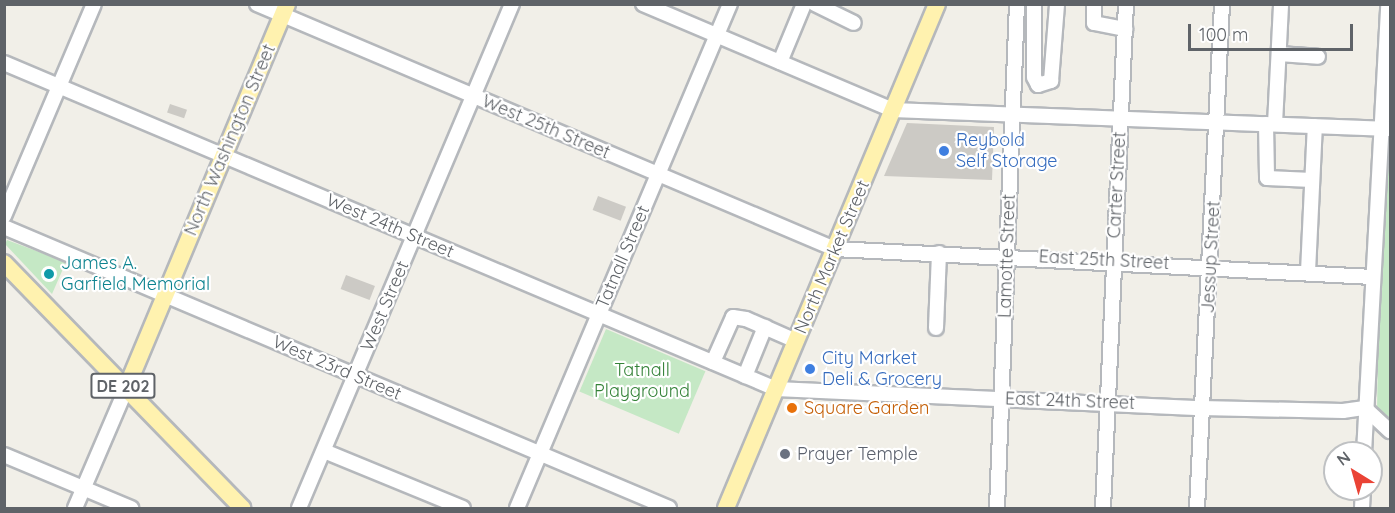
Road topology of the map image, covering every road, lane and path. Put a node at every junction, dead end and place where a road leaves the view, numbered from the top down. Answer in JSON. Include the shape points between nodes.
{"nodes":[{"id":1,"x":93,"y":4,"type":"edge"},
{"id":2,"x":257,"y":4,"type":"edge"},
{"id":3,"x":512,"y":4,"type":"edge"},
{"id":4,"x":643,"y":4,"type":"edge"},
{"id":5,"x":730,"y":4,"type":"edge"},
{"id":6,"x":804,"y":4,"type":"edge"},
{"id":7,"x":815,"y":4,"type":"edge"},
{"id":8,"x":1017,"y":4,"type":"edge"},
{"id":9,"x":1034,"y":4,"type":"edge"},
{"id":10,"x":1057,"y":4,"type":"edge"},
{"id":11,"x":1094,"y":4,"type":"edge"},
{"id":12,"x":1126,"y":4,"type":"edge"},
{"id":13,"x":1221,"y":4,"type":"edge"},
{"id":14,"x":1281,"y":4,"type":"edge"},
{"id":15,"x":1388,"y":4,"type":"edge"},
{"id":16,"x":936,"y":5,"type":"edge"},
{"id":17,"x":285,"y":10,"type":"edge"},
{"id":18,"x":854,"y":23,"type":"dead end"},
{"id":19,"x":1125,"y":29,"type":"junction"},
{"id":20,"x":717,"y":36,"type":"junction"},
{"id":21,"x":1279,"y":54,"type":"junction"},
{"id":22,"x":1318,"y":57,"type":"dead end"},
{"id":23,"x":780,"y":62,"type":"junction"},
{"id":24,"x":4,"y":63,"type":"edge"},
{"id":25,"x":59,"y":86,"type":"junction"},
{"id":26,"x":473,"y":97,"type":"junction"},
{"id":27,"x":893,"y":110,"type":"junction"},
{"id":28,"x":1012,"y":114,"type":"junction"},
{"id":29,"x":1120,"y":118,"type":"junction"},
{"id":30,"x":1218,"y":122,"type":"junction"},
{"id":31,"x":1270,"y":124,"type":"junction"},
{"id":32,"x":1315,"y":126,"type":"junction"},
{"id":33,"x":1386,"y":129,"type":"edge"},
{"id":34,"x":224,"y":155,"type":"junction"},
{"id":35,"x":658,"y":175,"type":"junction"},
{"id":36,"x":1312,"y":180,"type":"junction"},
{"id":37,"x":4,"y":216,"type":"edge"},
{"id":38,"x":4,"y":227,"type":"edge"},
{"id":39,"x":414,"y":236,"type":"junction"},
{"id":40,"x":835,"y":249,"type":"junction"},
{"id":41,"x":939,"y":253,"type":"junction"},
{"id":42,"x":1007,"y":255,"type":"junction"},
{"id":43,"x":1113,"y":262,"type":"junction"},
{"id":44,"x":4,"y":263,"type":"edge"},
{"id":45,"x":1211,"y":266,"type":"junction"},
{"id":46,"x":1308,"y":272,"type":"junction"},
{"id":47,"x":1373,"y":277,"type":"junction"},
{"id":48,"x":165,"y":295,"type":"junction"},
{"id":49,"x":599,"y":314,"type":"junction"},
{"id":50,"x":765,"y":327,"type":"junction"},
{"id":51,"x":936,"y":328,"type":"dead end"},
{"id":52,"x":796,"y":341,"type":"junction"},
{"id":53,"x":712,"y":362,"type":"junction"},
{"id":54,"x":356,"y":376,"type":"junction"},
{"id":55,"x":745,"y":376,"type":"junction"},
{"id":56,"x":126,"y":389,"type":"junction"},
{"id":57,"x":776,"y":389,"type":"junction"},
{"id":58,"x":1001,"y":399,"type":"junction"},
{"id":59,"x":1108,"y":401,"type":"junction"},
{"id":60,"x":1201,"y":408,"type":"junction"},
{"id":61,"x":1365,"y":408,"type":"junction"},
{"id":62,"x":1390,"y":431,"type":"edge"},
{"id":63,"x":1364,"y":441,"type":"edge"},
{"id":64,"x":324,"y":451,"type":"junction"},
{"id":65,"x":540,"y":454,"type":"junction"},
{"id":66,"x":4,"y":455,"type":"edge"},
{"id":67,"x":83,"y":488,"type":"junction"},
{"id":68,"x":75,"y":508,"type":"edge"},
{"id":69,"x":131,"y":508,"type":"edge"},
{"id":70,"x":242,"y":508,"type":"edge"},
{"id":71,"x":299,"y":508,"type":"edge"},
{"id":72,"x":463,"y":508,"type":"edge"},
{"id":73,"x":517,"y":508,"type":"edge"},
{"id":74,"x":669,"y":508,"type":"edge"},
{"id":75,"x":726,"y":508,"type":"edge"},
{"id":76,"x":997,"y":508,"type":"edge"},
{"id":77,"x":1103,"y":508,"type":"edge"},
{"id":78,"x":1197,"y":508,"type":"edge"}],
"edges":[{"from":1,"to":25,"type":"street"},
{"from":2,"to":17,"type":"street","name":"West 25th Street"},
{"from":3,"to":26,"type":"street","name":"West Street"},
{"from":4,"to":20,"type":"street"},
{"from":5,"to":20,"type":"street","name":"Tatnall Street"},
{"from":6,"to":23,"type":"street"},
{"from":7,"to":18,"type":"street"},
{"from":8,"to":28,"type":"street","name":"Lamotte Street"},
{"from":9,"to":10,"type":"street","via":[[1034,77],[1038,85],[1051,81]]},
{"from":11,"to":19,"type":"street","via":[[1094,23]]},
{"from":12,"to":19,"type":"street","name":"Carter Street"},
{"from":13,"to":30,"type":"street","name":"Jessup Street"},
{"from":14,"to":21,"type":"street"},
{"from":15,"to":33,"type":"street"},
{"from":16,"to":27,"type":"main road","name":"North Market Street"},
{"from":17,"to":26,"type":"street","name":"West 25th Street"},
{"from":17,"to":34,"type":"main road","name":"North Washington Street"},
{"from":19,"to":29,"type":"street","name":"Carter Street"},
{"from":20,"to":23,"type":"street"},
{"from":20,"to":35,"type":"street","name":"Tatnall Street"},
{"from":21,"to":22,"type":"street"},
{"from":21,"to":31,"type":"street"},
{"from":23,"to":27,"type":"street"},
{"from":24,"to":25,"type":"street","name":"West 24th Street"},
{"from":25,"to":34,"type":"street","name":"West 24th Street"},
{"from":25,"to":37,"type":"street"},
{"from":26,"to":35,"type":"street","name":"West 25th Street"},
{"from":26,"to":39,"type":"street","name":"West Street"},
{"from":27,"to":28,"type":"street"},
{"from":27,"to":40,"type":"main road","name":"North Market Street"},
{"from":28,"to":29,"type":"street"},
{"from":28,"to":42,"type":"street","name":"Lamotte Street"},
{"from":29,"to":30,"type":"street"},
{"from":29,"to":43,"type":"street","name":"Carter Street"},
{"from":30,"to":31,"type":"street"},
{"from":30,"to":45,"type":"street","name":"Jessup Street"},
{"from":31,"to":32,"type":"street"},
{"from":31,"to":36,"type":"street","via":[[1268,178]]},
{"from":32,"to":33,"type":"street"},
{"from":32,"to":36,"type":"street"},
{"from":33,"to":47,"type":"street"},
{"from":34,"to":39,"type":"street","name":"West 24th Street"},
{"from":34,"to":48,"type":"main road","name":"North Washington Street"},
{"from":35,"to":40,"type":"street","name":"West 25th Street"},
{"from":35,"to":49,"type":"street","name":"Tatnall Street"},
{"from":36,"to":46,"type":"street"},
{"from":38,"to":48,"type":"street","name":"West 23rd Street"},
{"from":39,"to":49,"type":"street","name":"West 24th Street"},
{"from":39,"to":54,"type":"street","name":"West Street"},
{"from":40,"to":41,"type":"street","name":"East 25th Street"},
{"from":40,"to":52,"type":"main road","name":"North Market Street"},
{"from":41,"to":42,"type":"street","name":"East 25th Street"},
{"from":41,"to":51,"type":"street"},
{"from":42,"to":43,"type":"street","name":"East 25th Street"},
{"from":42,"to":58,"type":"street","name":"Lamotte Street"},
{"from":43,"to":45,"type":"street","name":"East 25th Street"},
{"from":43,"to":59,"type":"street","name":"Carter Street"},
{"from":44,"to":56,"type":"main road","number":"DE 202"},
{"from":45,"to":46,"type":"street","name":"East 25th Street"},
{"from":45,"to":60,"type":"street","name":"Jessup Street"},
{"from":46,"to":47,"type":"street","name":"East 25th Street"},
{"from":47,"to":61,"type":"street"},
{"from":48,"to":54,"type":"street","name":"West 23rd Street"},
{"from":48,"to":56,"type":"main road","name":"North Washington Street"},
{"from":49,"to":53,"type":"street","name":"West 24th Street"},
{"from":49,"to":65,"type":"street","name":"Tatnall Street"},
{"from":50,"to":52,"type":"street"},
{"from":50,"to":53,"type":"street","via":[[734,317]]},
{"from":50,"to":55,"type":"street"},
{"from":52,"to":57,"type":"main road","name":"North Market Street"},
{"from":53,"to":55,"type":"street","name":"West 24th Street"},
{"from":54,"to":64,"type":"street","name":"West Street"},
{"from":54,"to":65,"type":"street","name":"West 23rd Street"},
{"from":55,"to":57,"type":"street","name":"West 24th Street"},
{"from":56,"to":67,"type":"street","name":"North Washington Street"},
{"from":56,"to":70,"type":"main road","number":"DE 202"},
{"from":57,"to":58,"type":"street","name":"East 24th Street"},
{"from":57,"to":75,"type":"main road","name":"North Market Street"},
{"from":58,"to":59,"type":"street","name":"East 24th Street"},
{"from":58,"to":76,"type":"street","name":"Lamotte Street"},
{"from":59,"to":60,"type":"street","name":"East 24th Street"},
{"from":59,"to":77,"type":"street","name":"Carter Street"},
{"from":60,"to":61,"type":"street","name":"East 24th Street"},
{"from":60,"to":78,"type":"street","name":"Jessup Street"},
{"from":61,"to":62,"type":"street"},
{"from":61,"to":63,"type":"street"},
{"from":64,"to":71,"type":"street","name":"West Street"},
{"from":64,"to":72,"type":"street"},
{"from":65,"to":73,"type":"street","name":"Tatnall Street"},
{"from":65,"to":74,"type":"street","name":"West 23rd Street"},
{"from":66,"to":67,"type":"street"},
{"from":67,"to":68,"type":"street","name":"North Washington Street"},
{"from":67,"to":69,"type":"street"}]}
